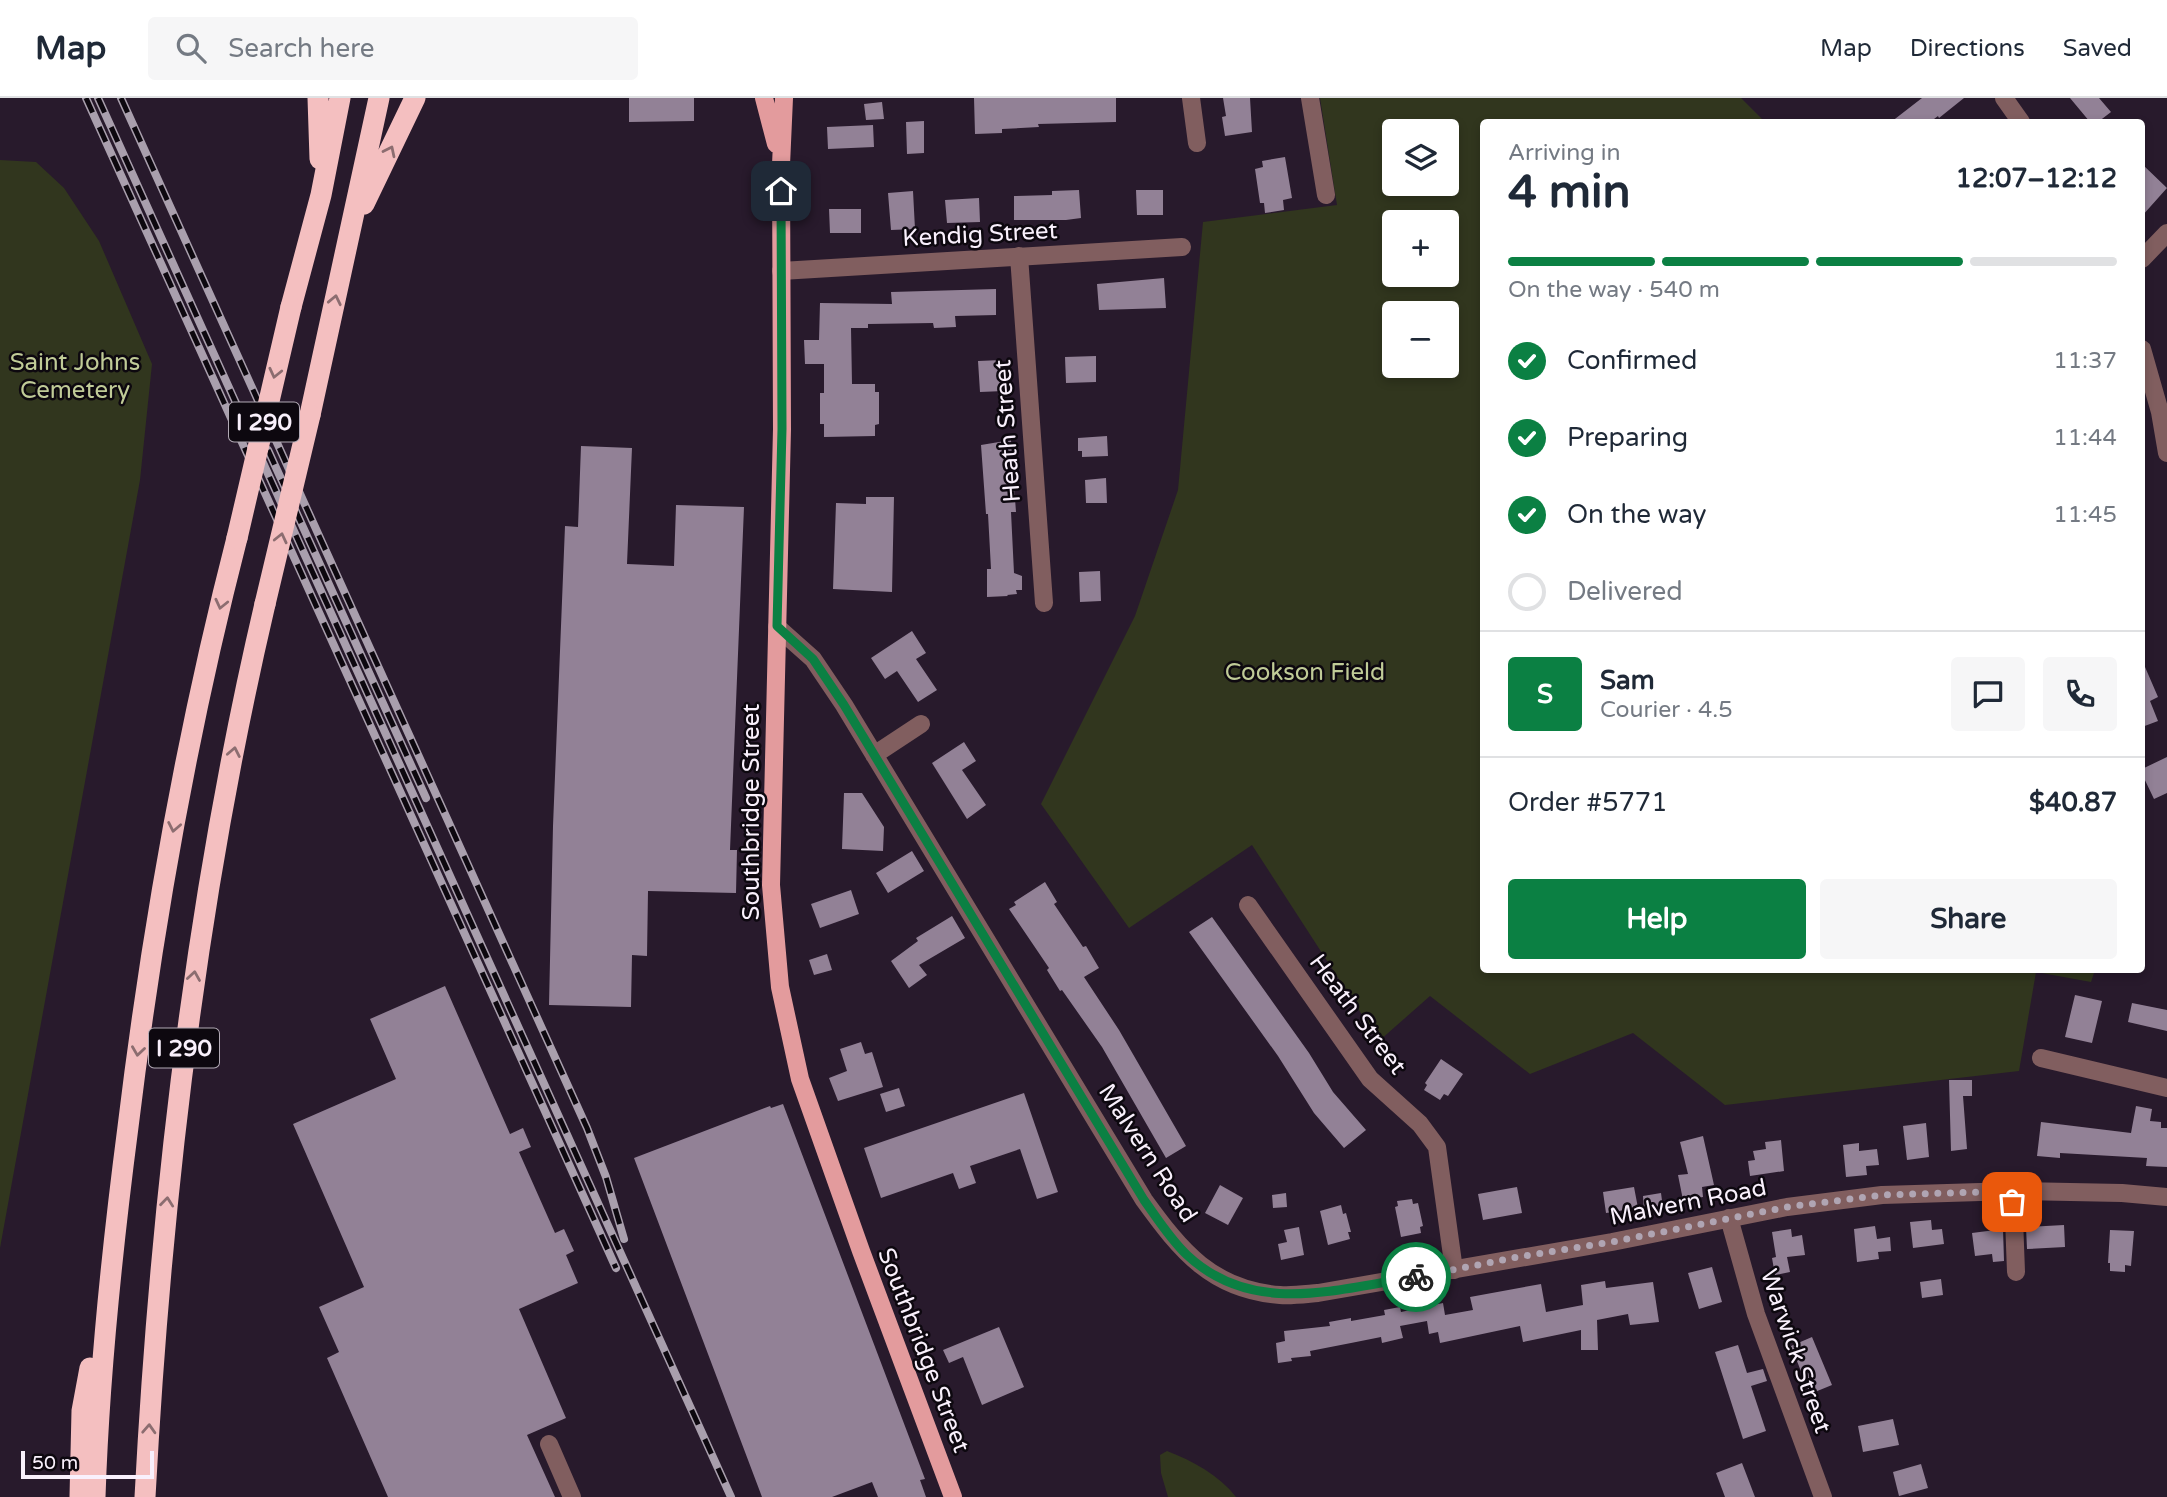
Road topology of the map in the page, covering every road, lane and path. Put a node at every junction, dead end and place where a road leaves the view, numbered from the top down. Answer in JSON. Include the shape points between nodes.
{"nodes":[{"id":1,"x":318,"y":98,"type":"edge"},
{"id":2,"x":341,"y":98,"type":"edge"},
{"id":3,"x":379,"y":98,"type":"edge"},
{"id":4,"x":415,"y":98,"type":"edge"},
{"id":5,"x":764,"y":98,"type":"edge"},
{"id":6,"x":784,"y":98,"type":"edge"},
{"id":7,"x":1191,"y":98,"type":"edge"},
{"id":8,"x":1310,"y":98,"type":"edge"},
{"id":9,"x":2004,"y":98,"type":"edge"},
{"id":10,"x":2019,"y":119,"type":"edge"},
{"id":11,"x":1197,"y":143,"type":"dead end"},
{"id":12,"x":781,"y":165,"type":"junction"},
{"id":13,"x":321,"y":195,"type":"junction"},
{"id":14,"x":1326,"y":195,"type":"dead end"},
{"id":15,"x":2167,"y":233,"type":"edge"},
{"id":16,"x":350,"y":234,"type":"junction"},
{"id":17,"x":1182,"y":247,"type":"dead end"},
{"id":18,"x":2145,"y":256,"type":"edge"},
{"id":19,"x":1018,"y":257,"type":"junction"},
{"id":20,"x":781,"y":271,"type":"junction"},
{"id":21,"x":2145,"y":360,"type":"edge"},
{"id":22,"x":2167,"y":453,"type":"edge"},
{"id":23,"x":1044,"y":603,"type":"dead end"},
{"id":24,"x":777,"y":626,"type":"junction"},
{"id":25,"x":921,"y":724,"type":"dead end"},
{"id":26,"x":874,"y":755,"type":"junction"},
{"id":27,"x":1248,"y":905,"type":"dead end"},
{"id":28,"x":2041,"y":1058,"type":"dead end"},
{"id":29,"x":2167,"y":1088,"type":"edge"},
{"id":30,"x":2013,"y":1191,"type":"junction"},
{"id":31,"x":2167,"y":1197,"type":"edge"},
{"id":32,"x":1729,"y":1218,"type":"junction"},
{"id":33,"x":113,"y":1242,"type":"junction"},
{"id":34,"x":1454,"y":1270,"type":"junction"},
{"id":35,"x":2016,"y":1272,"type":"dead end"},
{"id":36,"x":549,"y":1444,"type":"dead end"},
{"id":37,"x":80,"y":1497,"type":"edge"},
{"id":38,"x":95,"y":1497,"type":"edge"},
{"id":39,"x":145,"y":1497,"type":"edge"},
{"id":40,"x":572,"y":1497,"type":"edge"},
{"id":41,"x":953,"y":1497,"type":"edge"},
{"id":42,"x":1823,"y":1497,"type":"edge"}],
"edges":[{"from":1,"to":13,"type":"highway"},
{"from":2,"to":13,"type":"highway","number":"I 290"},
{"from":3,"to":16,"type":"highway","number":"I 290"},
{"from":16,"to":4,"type":"highway","one_way":true},
{"from":5,"to":12,"type":"main road"},
{"from":6,"to":12,"type":"main road","name":"Southbridge Street"},
{"from":7,"to":11,"type":"street"},
{"from":8,"to":14,"type":"street"},
{"from":9,"to":10,"type":"street"},
{"from":12,"to":20,"type":"main road","name":"Southbridge Street"},
{"from":13,"to":33,"type":"highway","number":"I 290","one_way":true,"bridge":true,"via":[[194,717],[160,900]]},
{"from":15,"to":18,"type":"street"},
{"from":39,"to":16,"type":"highway","number":"I 290","one_way":true,"bridge":true,"via":[[153,1345],[185,1040],[208,888],[248,677]]},
{"from":17,"to":19,"type":"street","name":"Kendig Street"},
{"from":19,"to":20,"type":"street","name":"Kendig Street"},
{"from":19,"to":23,"type":"street","name":"Heath Street"},
{"from":20,"to":24,"type":"main road","name":"Southbridge Street"},
{"from":21,"to":22,"type":"street"},
{"from":24,"to":26,"type":"street","name":"Malvern Road","via":[[813,659]]},
{"from":24,"to":41,"type":"main road","name":"Southbridge Street","via":[[771,885],[785,1018],[800,1079]]},
{"from":25,"to":26,"type":"street"},
{"from":26,"to":34,"type":"street","name":"Malvern Road","via":[[1144,1200],[1187,1255],[1241,1288],[1280,1295]]},
{"from":27,"to":34,"type":"street","name":"Heath Street","via":[[1370,1079],[1420,1124],[1437,1147]]},
{"from":28,"to":29,"type":"street"},
{"from":30,"to":31,"type":"street","name":"Malvern Road"},
{"from":30,"to":32,"type":"street","name":"Malvern Road","via":[[1882,1195]]},
{"from":30,"to":35,"type":"street"},
{"from":32,"to":34,"type":"street","name":"Malvern Road"},
{"from":32,"to":42,"type":"street","name":"Warwick Street","via":[[1756,1314]]},
{"from":33,"to":37,"type":"highway","via":[[82,1411]]},
{"from":33,"to":38,"type":"highway","number":"I 290"},
{"from":36,"to":40,"type":"street"}]}
